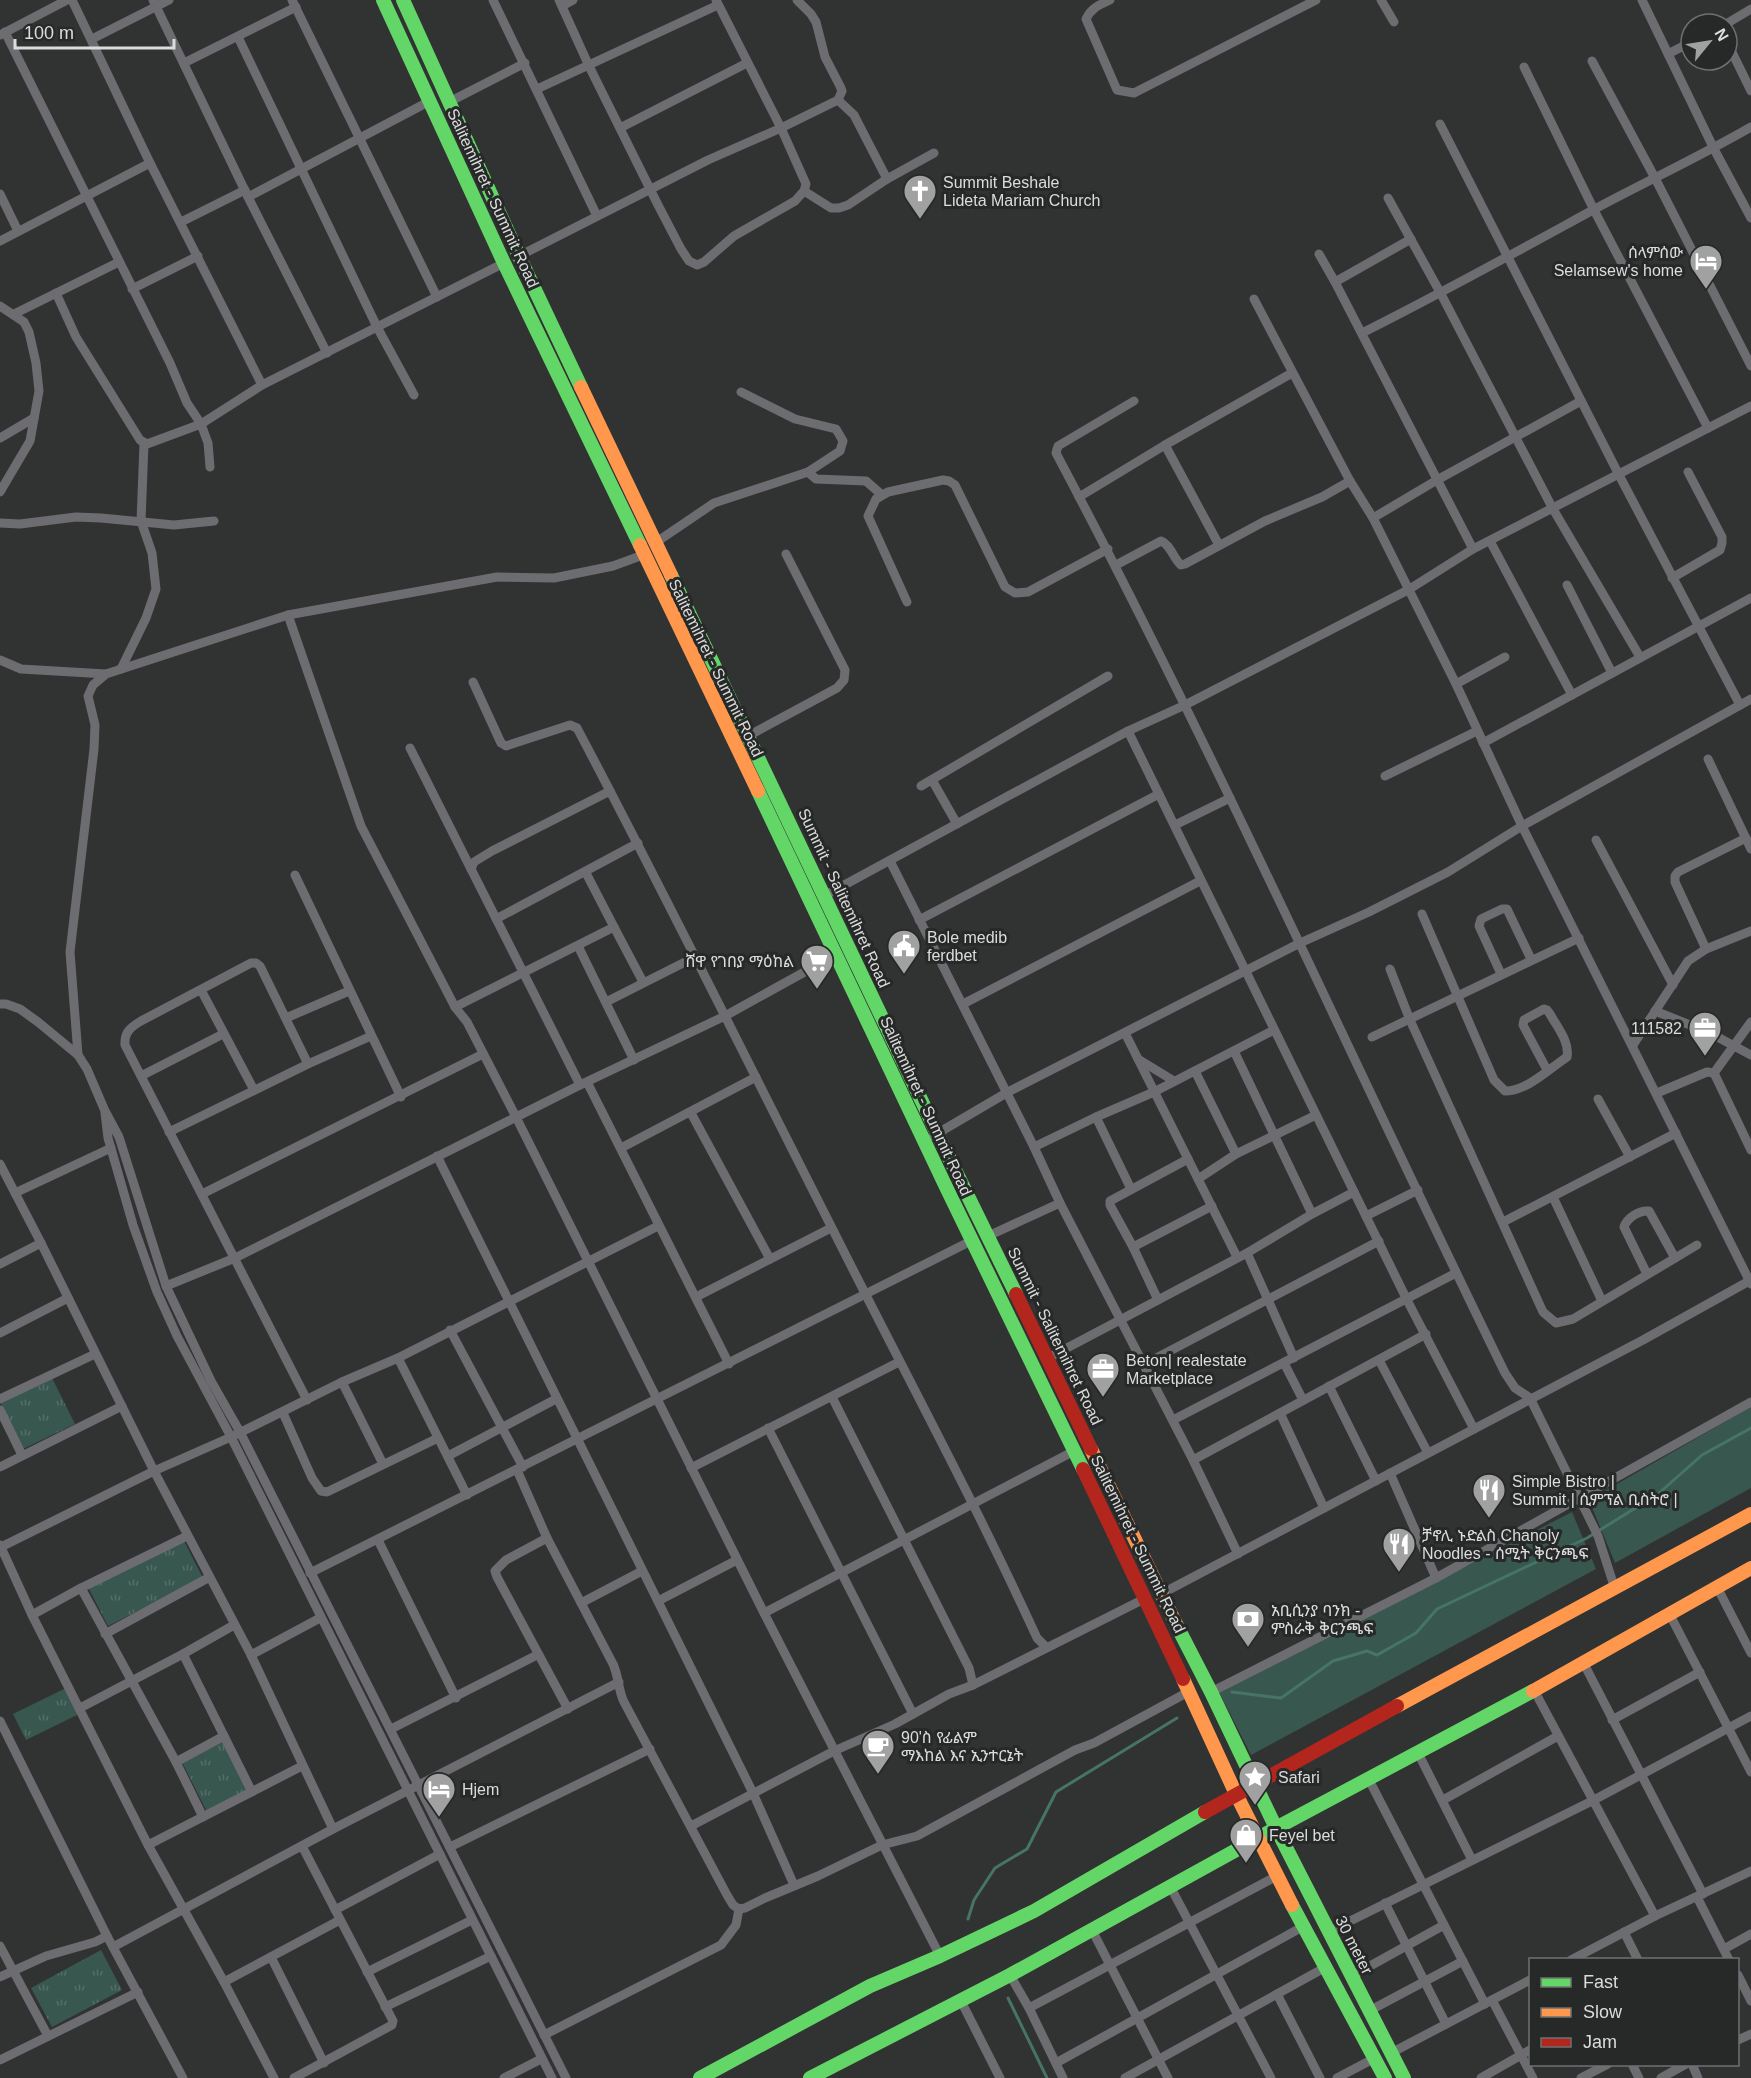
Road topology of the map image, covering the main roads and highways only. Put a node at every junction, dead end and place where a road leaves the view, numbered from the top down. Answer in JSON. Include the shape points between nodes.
{"nodes":[{"id":1,"x":383,"y":0,"type":"edge"},
{"id":2,"x":403,"y":0,"type":"edge"},
{"id":3,"x":658,"y":548,"type":"junction"},
{"id":4,"x":644,"y":557,"type":"junction"},
{"id":5,"x":1751,"y":1514,"type":"edge"},
{"id":6,"x":1751,"y":1569,"type":"edge"},
{"id":7,"x":1168,"y":1611,"type":"joint"},
{"id":8,"x":1211,"y":1692,"type":"joint"},
{"id":9,"x":1255,"y":1783,"type":"junction"},
{"id":10,"x":1236,"y":1794,"type":"junction"},
{"id":11,"x":1276,"y":1828,"type":"junction"},
{"id":12,"x":1259,"y":1837,"type":"junction"},
{"id":13,"x":700,"y":2078,"type":"edge"},
{"id":14,"x":810,"y":2078,"type":"edge"},
{"id":15,"x":1385,"y":2078,"type":"edge"},
{"id":16,"x":1404,"y":2078,"type":"edge"}],
"edges":[{"from":1,"to":4,"type":"main road","name":"Salitemihret - Summit Road"},
{"from":2,"to":3,"type":"main road","name":"Summit - Salitemihret Road"},
{"from":3,"to":4,"type":"main road"},
{"from":3,"to":7,"type":"main road","name":"Summit - Salitemihret Road"},
{"from":4,"to":10,"type":"main road","name":"Salitemihret - Summit Road","via":[[1146,1598]]},
{"from":5,"to":9,"type":"main road"},
{"from":6,"to":11,"type":"main road"},
{"from":7,"to":8,"type":"main road","name":"Salitemihret - Summit Road"},
{"from":8,"to":9,"type":"main road","name":"30 meter"},
{"from":9,"to":10,"type":"main road"},
{"from":9,"to":11,"type":"main road","name":"30 meter"},
{"from":10,"to":12,"type":"main road"},
{"from":10,"to":13,"type":"main road","via":[[1034,1911],[870,1986]]},
{"from":11,"to":12,"type":"main road"},
{"from":11,"to":16,"type":"main road","name":"30 meter"},
{"from":12,"to":14,"type":"main road","via":[[1010,1976]]},
{"from":12,"to":15,"type":"main road"}]}
